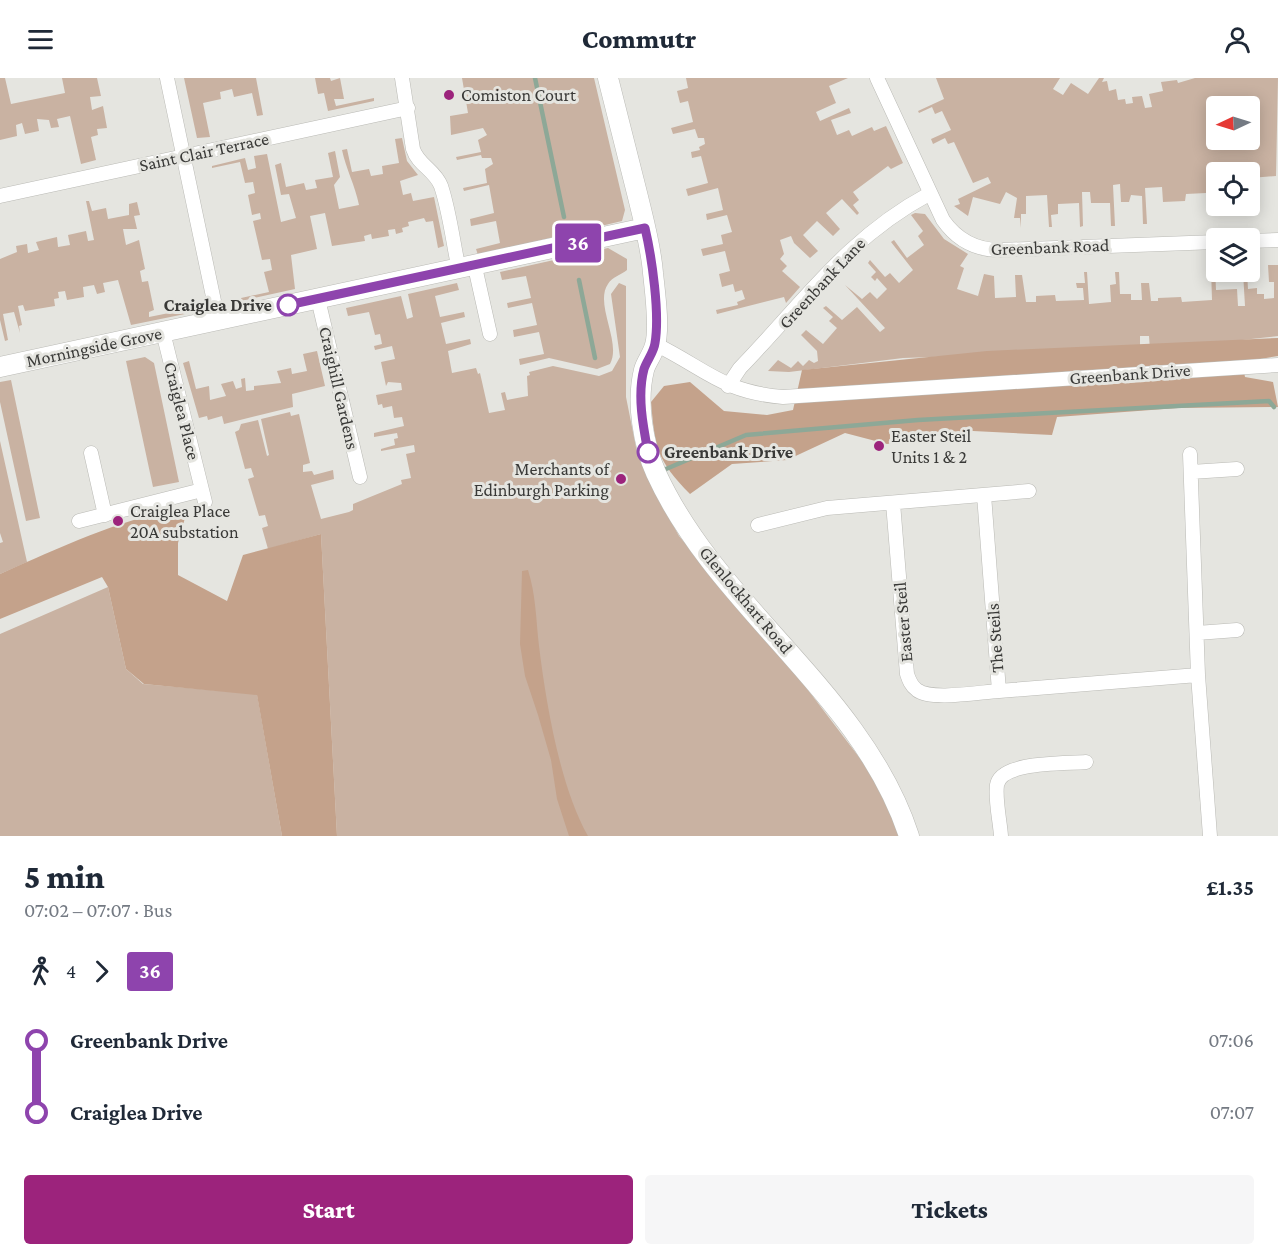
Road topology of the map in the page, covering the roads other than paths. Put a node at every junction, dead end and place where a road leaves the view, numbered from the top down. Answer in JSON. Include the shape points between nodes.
{"nodes":[{"id":1,"x":167,"y":78,"type":"edge"},
{"id":2,"x":402,"y":78,"type":"edge"},
{"id":3,"x":608,"y":78,"type":"edge"},
{"id":4,"x":877,"y":78,"type":"edge"},
{"id":5,"x":408,"y":108,"type":"junction"},
{"id":6,"x":184,"y":156,"type":"junction"},
{"id":7,"x":929,"y":194,"type":"junction"},
{"id":8,"x":0,"y":196,"type":"edge"},
{"id":9,"x":645,"y":228,"type":"junction"},
{"id":10,"x":1278,"y":240,"type":"edge"},
{"id":11,"x":1260,"y":241,"type":"edge"},
{"id":12,"x":1206,"y":242,"type":"edge"},
{"id":13,"x":467,"y":268,"type":"junction"},
{"id":14,"x":318,"y":299,"type":"junction"},
{"id":15,"x":218,"y":320,"type":"junction"},
{"id":16,"x":163,"y":332,"type":"junction"},
{"id":17,"x":490,"y":334,"type":"dead end"},
{"id":18,"x":655,"y":344,"type":"junction"},
{"id":19,"x":1278,"y":365,"type":"edge"},
{"id":20,"x":0,"y":367,"type":"edge"},
{"id":21,"x":728,"y":386,"type":"junction"},
{"id":22,"x":91,"y":453,"type":"dead end"},
{"id":23,"x":1191,"y":454,"type":"dead end"},
{"id":24,"x":1237,"y":469,"type":"dead end"},
{"id":25,"x":1191,"y":472,"type":"junction"},
{"id":26,"x":360,"y":477,"type":"dead end"},
{"id":27,"x":1029,"y":491,"type":"dead end"},
{"id":28,"x":984,"y":495,"type":"junction"},
{"id":29,"x":893,"y":503,"type":"junction"},
{"id":30,"x":105,"y":515,"type":"junction"},
{"id":31,"x":79,"y":521,"type":"dead end"},
{"id":32,"x":758,"y":525,"type":"dead end"},
{"id":33,"x":1237,"y":630,"type":"dead end"},
{"id":34,"x":1197,"y":633,"type":"junction"},
{"id":35,"x":1198,"y":675,"type":"junction"},
{"id":36,"x":999,"y":691,"type":"junction"},
{"id":37,"x":1086,"y":762,"type":"dead end"},
{"id":38,"x":909,"y":836,"type":"edge"},
{"id":39,"x":1001,"y":836,"type":"edge"},
{"id":40,"x":1210,"y":836,"type":"edge"}],
"edges":[{"from":1,"to":6,"type":"street"},
{"from":2,"to":5,"type":"street"},
{"from":3,"to":9,"type":"street"},
{"from":4,"to":7,"type":"street","name":"Greenbank Road"},
{"from":5,"to":6,"type":"street","name":"Saint Clair Terrace"},
{"from":5,"to":13,"type":"street","via":[[414,155],[437,177]]},
{"from":6,"to":8,"type":"street","name":"Saint Clair Terrace"},
{"from":6,"to":15,"type":"street"},
{"from":7,"to":12,"type":"street","name":"Greenbank Road","via":[[952,231],[984,249]]},
{"from":7,"to":21,"type":"street","name":"Greenbank Lane","via":[[886,219],[848,250]]},
{"from":9,"to":13,"type":"street","name":"Morningside Grove"},
{"from":9,"to":18,"type":"street","via":[[653,272]]},
{"from":10,"to":11,"type":"street"},
{"from":13,"to":14,"type":"street","name":"Morningside Grove"},
{"from":13,"to":17,"type":"street"},
{"from":14,"to":15,"type":"street","name":"Morningside Grove"},
{"from":14,"to":26,"type":"street","name":"Craighill Gardens"},
{"from":15,"to":16,"type":"street","name":"Morningside Grove"},
{"from":16,"to":20,"type":"street","name":"Morningside Grove"},
{"from":16,"to":30,"type":"street","name":"Craiglea Place","via":[[204,496]]},
{"from":18,"to":21,"type":"street","name":"Greenbank Drive"},
{"from":18,"to":38,"type":"street","name":"Glenlockhart Road","via":[[645,368],[642,415],[652,463],[670,501],[692,536],[822,689],[862,743],[891,790]]},
{"from":19,"to":21,"type":"street","name":"Greenbank Drive","via":[[801,397],[765,396]]},
{"from":22,"to":30,"type":"street"},
{"from":23,"to":25,"type":"street"},
{"from":24,"to":25,"type":"street"},
{"from":25,"to":34,"type":"street"},
{"from":27,"to":28,"type":"street"},
{"from":28,"to":29,"type":"street"},
{"from":28,"to":36,"type":"street","name":"The Steils"},
{"from":29,"to":32,"type":"street","via":[[828,508]]},
{"from":29,"to":36,"type":"street","name":"Easter Steil","via":[[911,684],[918,692],[933,696]]},
{"from":30,"to":31,"type":"street","name":"Craiglea Place"},
{"from":33,"to":34,"type":"street"},
{"from":34,"to":35,"type":"street"},
{"from":35,"to":36,"type":"street","name":"The Steils"},
{"from":35,"to":40,"type":"street"},
{"from":37,"to":39,"type":"street","via":[[1016,768],[1001,776],[997,785]]}]}
